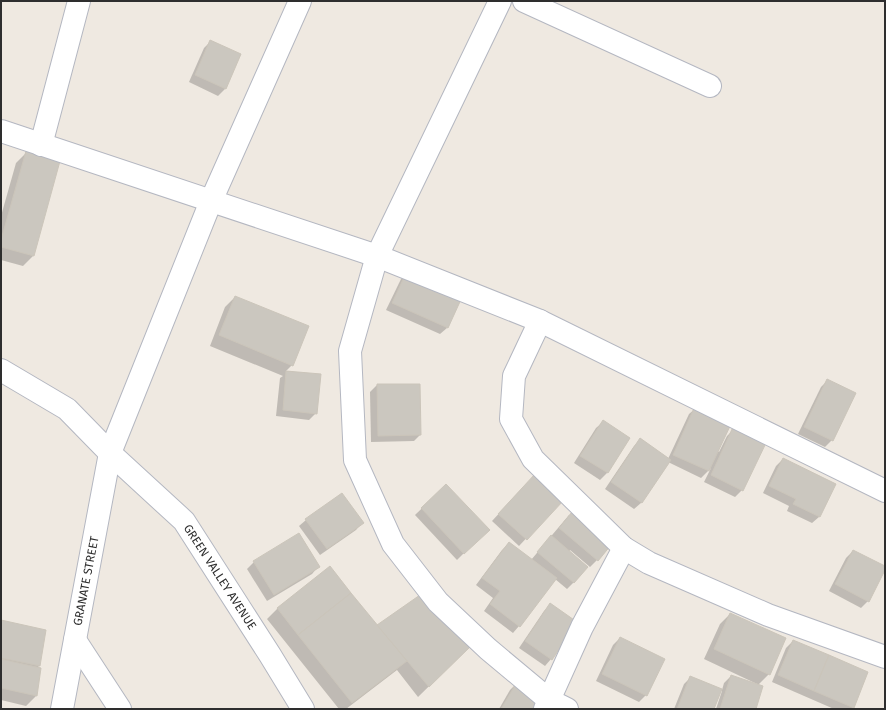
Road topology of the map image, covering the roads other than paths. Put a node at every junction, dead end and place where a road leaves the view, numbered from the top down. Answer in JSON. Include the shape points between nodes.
{"nodes":[{"id":1,"x":79,"y":1,"type":"edge"},
{"id":2,"x":300,"y":1,"type":"edge"},
{"id":3,"x":500,"y":1,"type":"edge"},
{"id":4,"x":524,"y":1,"type":"edge"},
{"id":5,"x":710,"y":86,"type":"dead end"},
{"id":6,"x":1,"y":131,"type":"edge"},
{"id":7,"x":41,"y":145,"type":"junction"},
{"id":8,"x":211,"y":201,"type":"junction"},
{"id":9,"x":377,"y":256,"type":"junction"},
{"id":10,"x":540,"y":321,"type":"junction"},
{"id":11,"x":1,"y":370,"type":"edge"},
{"id":12,"x":110,"y":453,"type":"junction"},
{"id":13,"x":885,"y":491,"type":"edge"},
{"id":14,"x":624,"y":548,"type":"junction"},
{"id":15,"x":75,"y":640,"type":"junction"},
{"id":16,"x":885,"y":657,"type":"edge"},
{"id":17,"x":554,"y":706,"type":"edge"},
{"id":18,"x":62,"y":709,"type":"edge"},
{"id":19,"x":120,"y":709,"type":"edge"},
{"id":20,"x":303,"y":709,"type":"edge"}],
"edges":[{"from":1,"to":7,"type":"street"},
{"from":2,"to":8,"type":"street","name":"GRANATE STREET"},
{"from":3,"to":9,"type":"street"},
{"from":4,"to":5,"type":"street"},
{"from":6,"to":7,"type":"street"},
{"from":7,"to":8,"type":"street"},
{"from":8,"to":9,"type":"street"},
{"from":8,"to":12,"type":"street","name":"GRANATE STREET"},
{"from":9,"to":10,"type":"street"},
{"from":9,"to":17,"type":"street","via":[[350,351],[355,460],[393,544],[438,602]]},
{"from":10,"to":13,"type":"street"},
{"from":10,"to":14,"type":"street","via":[[514,376],[511,419],[533,459]]},
{"from":11,"to":12,"type":"street","name":"GREEN VALLEY AVENUE","via":[[67,410]]},
{"from":12,"to":15,"type":"street","name":"GRANATE STREET"},
{"from":12,"to":20,"type":"street","name":"GREEN VALLEY AVENUE","via":[[184,520]]},
{"from":14,"to":16,"type":"street","via":[[649,563],[768,615]]},
{"from":14,"to":17,"type":"street","via":[[582,627]]},
{"from":15,"to":18,"type":"street","name":"GRANATE STREET"},
{"from":15,"to":19,"type":"street"}]}
